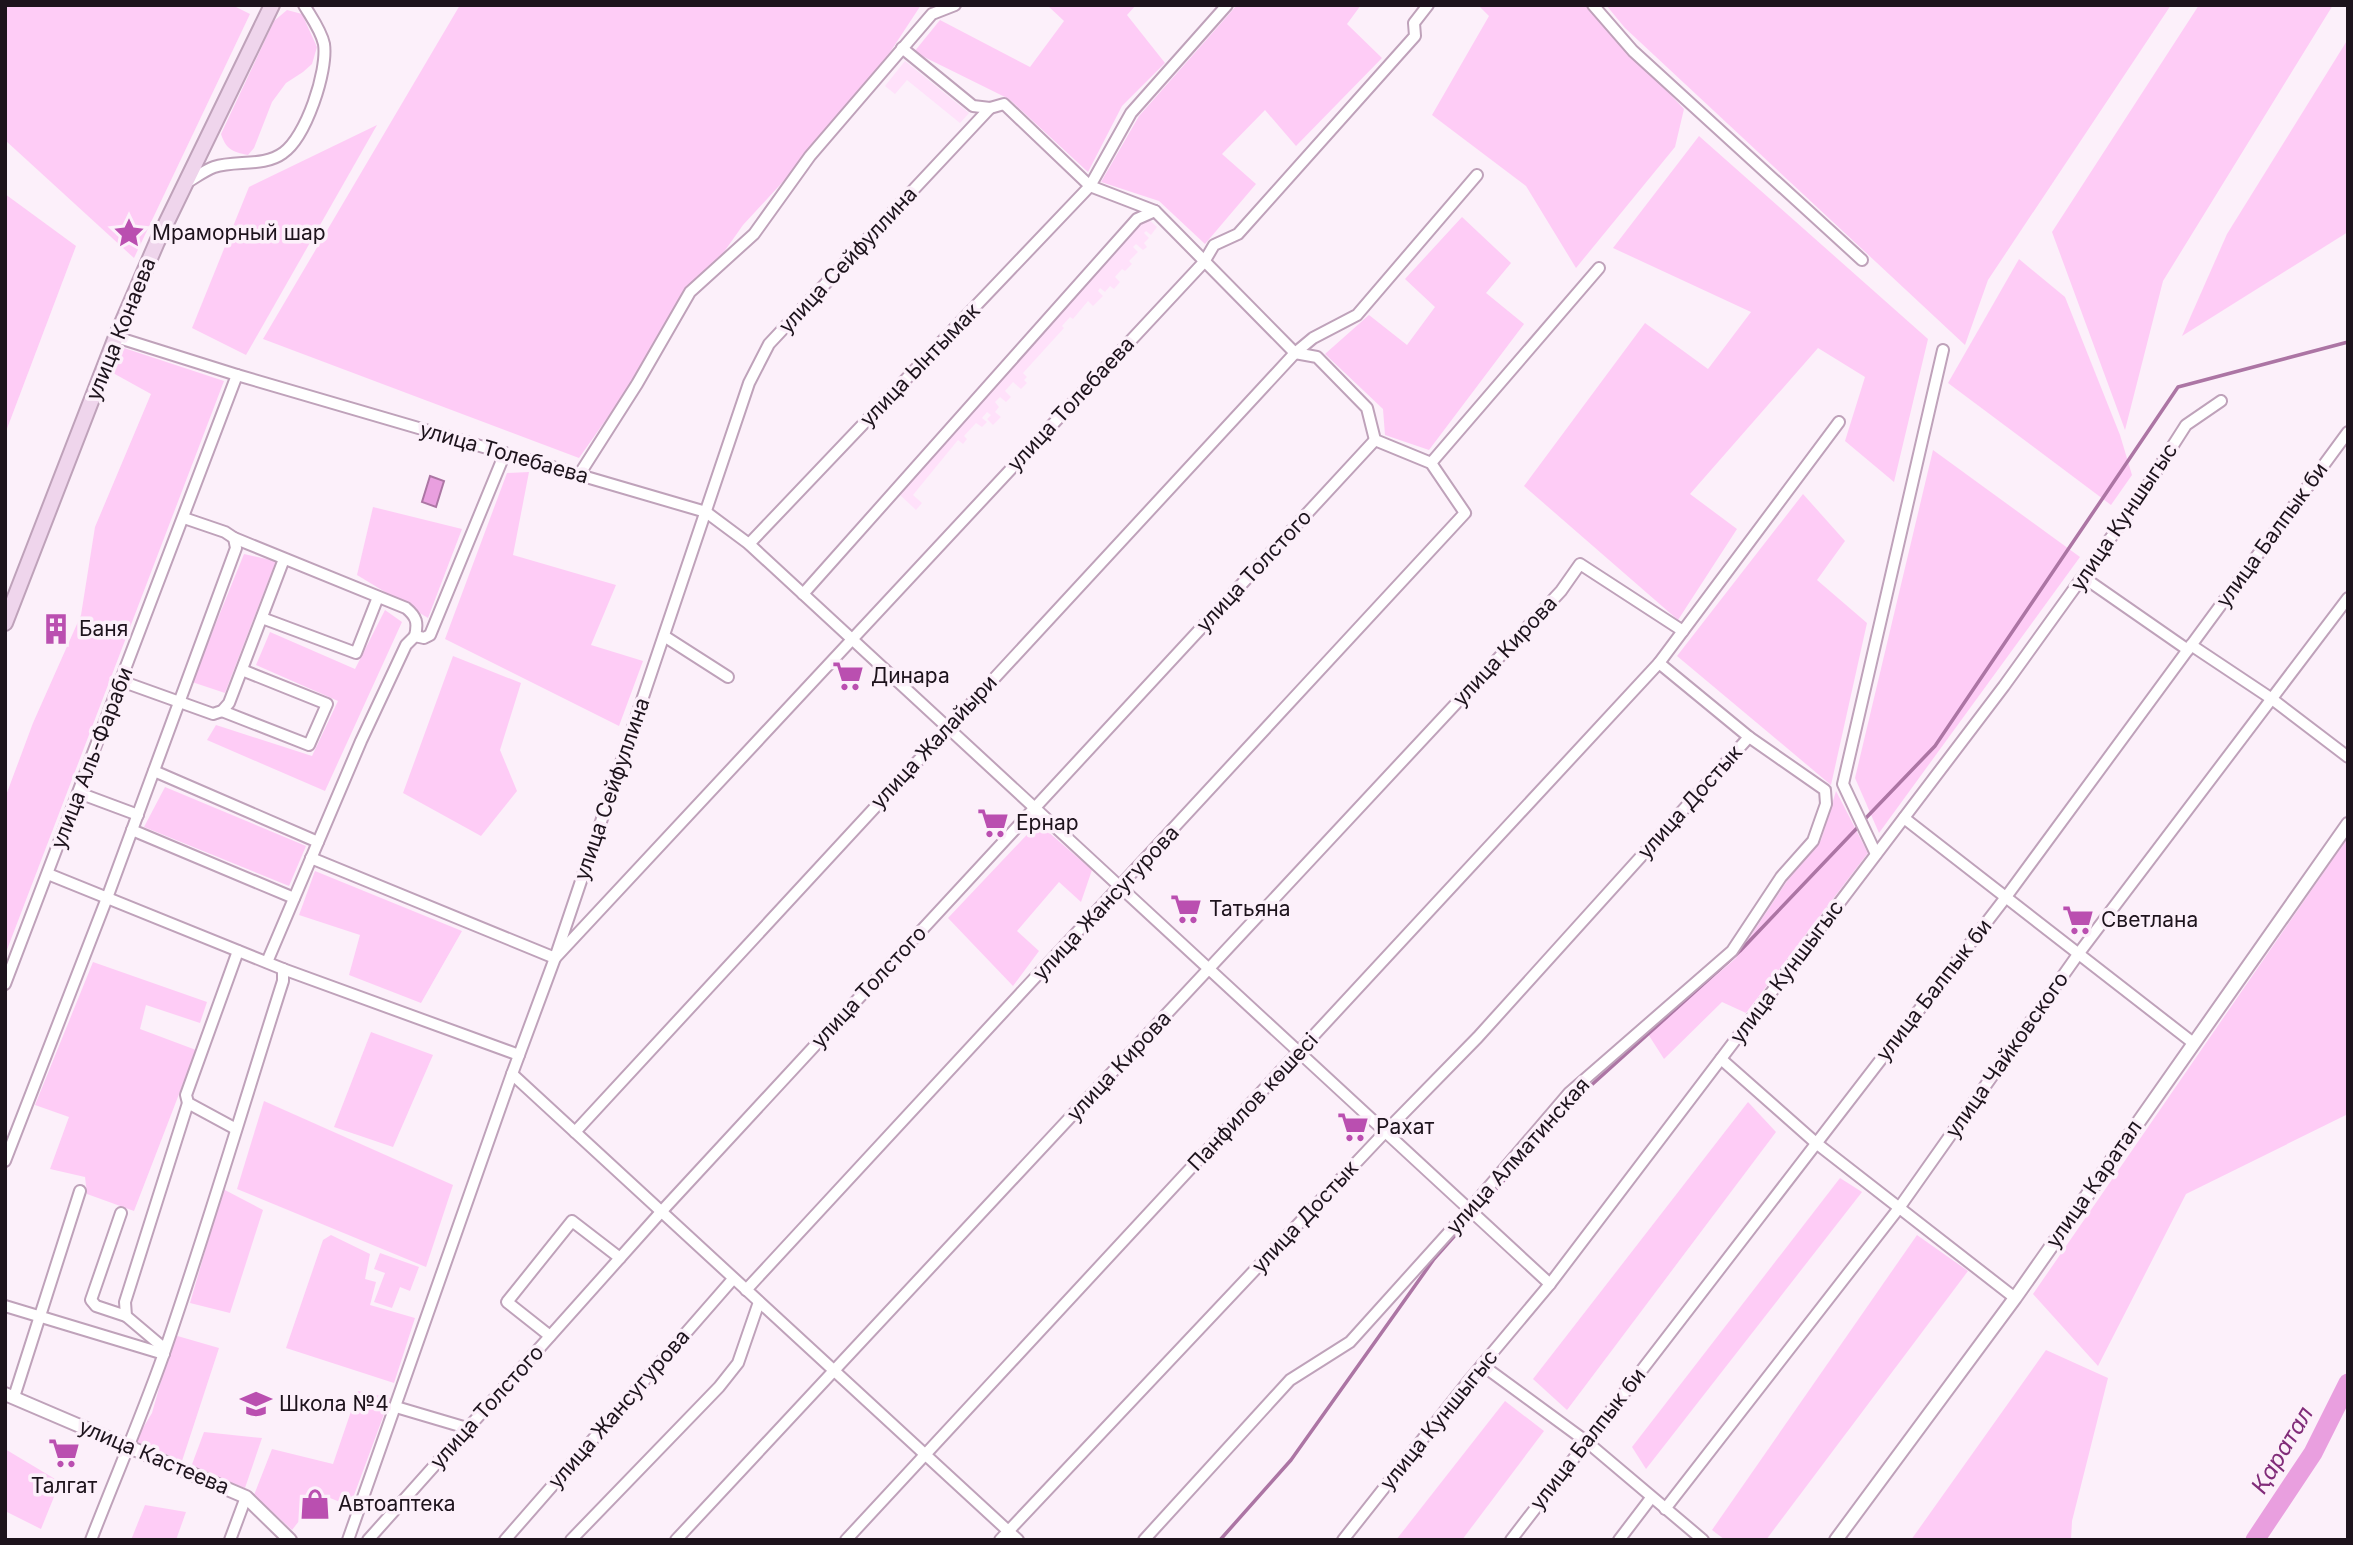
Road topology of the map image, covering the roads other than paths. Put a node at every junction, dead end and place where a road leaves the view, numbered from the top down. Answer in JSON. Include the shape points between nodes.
{"nodes":[{"id":1,"x":272,"y":5,"type":"edge"},
{"id":2,"x":304,"y":5,"type":"edge"},
{"id":3,"x":955,"y":5,"type":"edge"},
{"id":4,"x":1227,"y":5,"type":"edge"},
{"id":5,"x":1428,"y":5,"type":"edge"},
{"id":6,"x":1593,"y":5,"type":"edge"},
{"id":7,"x":934,"y":10,"type":"edge"},
{"id":8,"x":902,"y":48,"type":"junction"},
{"id":9,"x":990,"y":107,"type":"junction"},
{"id":10,"x":1476,"y":175,"type":"dead end"},
{"id":11,"x":186,"y":183,"type":"junction"},
{"id":12,"x":1090,"y":186,"type":"junction"},
{"id":13,"x":1155,"y":211,"type":"junction"},
{"id":14,"x":1862,"y":260,"type":"dead end"},
{"id":15,"x":1204,"y":262,"type":"junction"},
{"id":16,"x":1599,"y":268,"type":"dead end"},
{"id":17,"x":116,"y":337,"type":"junction"},
{"id":18,"x":1943,"y":350,"type":"dead end"},
{"id":19,"x":1295,"y":353,"type":"junction"},
{"id":20,"x":237,"y":375,"type":"junction"},
{"id":21,"x":2221,"y":401,"type":"dead end"},
{"id":22,"x":1839,"y":422,"type":"dead end"},
{"id":23,"x":2348,"y":432,"type":"edge"},
{"id":24,"x":1375,"y":440,"type":"junction"},
{"id":25,"x":505,"y":453,"type":"junction"},
{"id":26,"x":1431,"y":463,"type":"junction"},
{"id":27,"x":579,"y":475,"type":"junction"},
{"id":28,"x":706,"y":512,"type":"junction"},
{"id":29,"x":184,"y":518,"type":"junction"},
{"id":30,"x":234,"y":538,"type":"junction"},
{"id":31,"x":750,"y":544,"type":"junction"},
{"id":32,"x":284,"y":559,"type":"junction"},
{"id":33,"x":2083,"y":577,"type":"junction"},
{"id":34,"x":803,"y":594,"type":"junction"},
{"id":35,"x":378,"y":597,"type":"junction"},
{"id":36,"x":2348,"y":598,"type":"edge"},
{"id":37,"x":262,"y":618,"type":"junction"},
{"id":38,"x":5,"y":623,"type":"edge"},
{"id":39,"x":1683,"y":631,"type":"junction"},
{"id":40,"x":415,"y":636,"type":"junction"},
{"id":41,"x":664,"y":636,"type":"junction"},
{"id":42,"x":852,"y":639,"type":"junction"},
{"id":43,"x":2190,"y":647,"type":"junction"},
{"id":44,"x":1659,"y":663,"type":"junction"},
{"id":45,"x":242,"y":670,"type":"junction"},
{"id":46,"x":728,"y":677,"type":"dead end"},
{"id":47,"x":121,"y":681,"type":"junction"},
{"id":48,"x":2272,"y":699,"type":"junction"},
{"id":49,"x":179,"y":702,"type":"junction"},
{"id":50,"x":222,"y":710,"type":"junction"},
{"id":51,"x":947,"y":727,"type":"junction"},
{"id":52,"x":1749,"y":737,"type":"junction"},
{"id":53,"x":2348,"y":757,"type":"edge"},
{"id":54,"x":154,"y":771,"type":"junction"},
{"id":55,"x":79,"y":793,"type":"junction"},
{"id":56,"x":1035,"y":808,"type":"junction"},
{"id":57,"x":138,"y":816,"type":"junction"},
{"id":58,"x":1904,"y":818,"type":"junction"},
{"id":59,"x":2348,"y":824,"type":"edge"},
{"id":60,"x":132,"y":831,"type":"junction"},
{"id":61,"x":318,"y":842,"type":"junction"},
{"id":62,"x":1876,"y":854,"type":"junction"},
{"id":63,"x":311,"y":858,"type":"junction"},
{"id":64,"x":48,"y":874,"type":"junction"},
{"id":65,"x":1121,"y":888,"type":"junction"},
{"id":66,"x":2006,"y":897,"type":"junction"},
{"id":67,"x":107,"y":898,"type":"junction"},
{"id":68,"x":294,"y":898,"type":"junction"},
{"id":69,"x":238,"y":951,"type":"junction"},
{"id":70,"x":2079,"y":953,"type":"junction"},
{"id":71,"x":555,"y":958,"type":"junction"},
{"id":72,"x":267,"y":962,"type":"junction"},
{"id":73,"x":283,"y":969,"type":"junction"},
{"id":74,"x":1209,"y":969,"type":"junction"},
{"id":75,"x":5,"y":984,"type":"edge"},
{"id":76,"x":2192,"y":1042,"type":"junction"},
{"id":77,"x":1298,"y":1053,"type":"junction"},
{"id":78,"x":519,"y":1055,"type":"junction"},
{"id":79,"x":1721,"y":1059,"type":"junction"},
{"id":80,"x":512,"y":1074,"type":"junction"},
{"id":81,"x":188,"y":1103,"type":"junction"},
{"id":82,"x":236,"y":1129,"type":"junction"},
{"id":83,"x":1385,"y":1131,"type":"junction"},
{"id":84,"x":575,"y":1132,"type":"junction"},
{"id":85,"x":1816,"y":1143,"type":"junction"},
{"id":86,"x":5,"y":1161,"type":"edge"},
{"id":87,"x":80,"y":1191,"type":"dead end"},
{"id":88,"x":1899,"y":1208,"type":"junction"},
{"id":89,"x":1469,"y":1210,"type":"junction"},
{"id":90,"x":661,"y":1212,"type":"junction"},
{"id":91,"x":121,"y":1213,"type":"dead end"},
{"id":92,"x":620,"y":1258,"type":"junction"},
{"id":93,"x":733,"y":1279,"type":"junction"},
{"id":94,"x":1550,"y":1284,"type":"junction"},
{"id":95,"x":746,"y":1290,"type":"junction"},
{"id":96,"x":2015,"y":1298,"type":"junction"},
{"id":97,"x":759,"y":1302,"type":"junction"},
{"id":98,"x":5,"y":1306,"type":"edge"},
{"id":99,"x":40,"y":1315,"type":"junction"},
{"id":100,"x":126,"y":1316,"type":"junction"},
{"id":101,"x":550,"y":1336,"type":"junction"},
{"id":102,"x":164,"y":1352,"type":"junction"},
{"id":103,"x":1482,"y":1365,"type":"junction"},
{"id":104,"x":834,"y":1371,"type":"junction"},
{"id":105,"x":10,"y":1396,"type":"edge"},
{"id":106,"x":396,"y":1408,"type":"junction"},
{"id":107,"x":467,"y":1428,"type":"junction"},
{"id":108,"x":1587,"y":1441,"type":"junction"},
{"id":109,"x":128,"y":1444,"type":"junction"},
{"id":110,"x":926,"y":1455,"type":"junction"},
{"id":111,"x":246,"y":1497,"type":"junction"},
{"id":112,"x":1651,"y":1498,"type":"junction"},
{"id":113,"x":1665,"y":1510,"type":"junction"},
{"id":114,"x":1008,"y":1531,"type":"junction"},
{"id":115,"x":91,"y":1540,"type":"edge"},
{"id":116,"x":230,"y":1540,"type":"edge"},
{"id":117,"x":290,"y":1540,"type":"edge"},
{"id":118,"x":348,"y":1540,"type":"edge"},
{"id":119,"x":368,"y":1540,"type":"edge"},
{"id":120,"x":505,"y":1540,"type":"edge"},
{"id":121,"x":571,"y":1540,"type":"edge"},
{"id":122,"x":676,"y":1540,"type":"edge"},
{"id":123,"x":846,"y":1540,"type":"edge"},
{"id":124,"x":1000,"y":1540,"type":"edge"},
{"id":125,"x":1018,"y":1540,"type":"edge"},
{"id":126,"x":1144,"y":1540,"type":"edge"},
{"id":127,"x":1343,"y":1540,"type":"edge"},
{"id":128,"x":1510,"y":1540,"type":"edge"},
{"id":129,"x":1619,"y":1540,"type":"edge"},
{"id":130,"x":1703,"y":1540,"type":"edge"},
{"id":131,"x":1836,"y":1540,"type":"edge"}],
"edges":[{"from":1,"to":11,"type":"main road","name":"улица Конаева"},
{"from":2,"to":11,"type":"street","via":[[324,43],[324,61],[314,105],[298,134],[283,153],[258,162],[214,167]]},
{"from":3,"to":7,"type":"street"},
{"from":4,"to":12,"type":"street","name":"улица Ынтымак","via":[[1131,113]]},
{"from":5,"to":15,"type":"street","name":"улица Толебаева","via":[[1414,23],[1415,36],[1238,234],[1213,245]]},
{"from":6,"to":14,"type":"street","via":[[1633,51]]},
{"from":7,"to":8,"type":"street"},
{"from":8,"to":9,"type":"street","via":[[973,106]]},
{"from":8,"to":27,"type":"street","via":[[810,156],[754,234],[690,292]]},
{"from":9,"to":12,"type":"street","via":[[1004,104]]},
{"from":9,"to":28,"type":"street","name":"улица Сейфуллина","via":[[769,344],[749,383]]},
{"from":10,"to":19,"type":"street","name":"улица Жалайыри","via":[[1357,315]]},
{"from":11,"to":17,"type":"main road","name":"улица Конаева"},
{"from":12,"to":13,"type":"street"},
{"from":12,"to":31,"type":"street","name":"улица Ынтымак"},
{"from":13,"to":15,"type":"street"},
{"from":13,"to":34,"type":"street","via":[[1137,219]]},
{"from":15,"to":19,"type":"street"},
{"from":15,"to":42,"type":"street","name":"улица Толебаева"},
{"from":16,"to":26,"type":"street"},
{"from":17,"to":20,"type":"street","name":"улица Толебаева"},
{"from":17,"to":38,"type":"main road","name":"улица Конаева"},
{"from":18,"to":62,"type":"street","via":[[1843,784]]},
{"from":19,"to":24,"type":"street","via":[[1317,357],[1367,408]]},
{"from":19,"to":51,"type":"street","name":"улица Жалайыри"},
{"from":20,"to":25,"type":"street","name":"улица Толебаева"},
{"from":20,"to":29,"type":"street","name":"улица Аль-Фараби"},
{"from":21,"to":33,"type":"street","name":"улица Куншыгыс","via":[[2186,425]]},
{"from":22,"to":39,"type":"street","name":"Панфилов көшесі"},
{"from":23,"to":43,"type":"street","name":"улица Балпык би"},
{"from":24,"to":26,"type":"street"},
{"from":24,"to":56,"type":"street","name":"улица Толстого"},
{"from":25,"to":27,"type":"street","name":"улица Толебаева"},
{"from":25,"to":40,"type":"street","via":[[430,635]]},
{"from":26,"to":65,"type":"street","name":"улица Жансугурова","via":[[1465,513]]},
{"from":27,"to":28,"type":"street","name":"улица Толебаева"},
{"from":28,"to":31,"type":"street","name":"улица Толебаева"},
{"from":28,"to":41,"type":"street","name":"улица Сейфуллина"},
{"from":29,"to":30,"type":"street"},
{"from":29,"to":47,"type":"street","name":"улица Аль-Фараби"},
{"from":30,"to":32,"type":"street"},
{"from":30,"to":49,"type":"street","via":[[236,548]]},
{"from":31,"to":34,"type":"street","name":"улица Толебаева"},
{"from":32,"to":35,"type":"street"},
{"from":32,"to":37,"type":"street"},
{"from":33,"to":43,"type":"street"},
{"from":33,"to":58,"type":"street","name":"улица Куншыгыс"},
{"from":34,"to":42,"type":"street","name":"улица Толебаева"},
{"from":35,"to":37,"type":"street","via":[[356,653]]},
{"from":35,"to":40,"type":"street","via":[[414,615],[418,624]]},
{"from":36,"to":48,"type":"street","name":"улица Чайковского"},
{"from":37,"to":45,"type":"street"},
{"from":39,"to":44,"type":"street","name":"Панфилов көшесі"},
{"from":39,"to":74,"type":"street","name":"улица Кирова","via":[[1580,564],[1561,591]]},
{"from":40,"to":61,"type":"street","via":[[406,645]]},
{"from":41,"to":46,"type":"street"},
{"from":41,"to":71,"type":"street","name":"улица Сейфуллина"},
{"from":42,"to":51,"type":"street","name":"улица Толебаева"},
{"from":42,"to":71,"type":"street","name":"улица Толебаева"},
{"from":43,"to":48,"type":"street"},
{"from":43,"to":66,"type":"street","name":"улица Балпык би"},
{"from":44,"to":52,"type":"street"},
{"from":44,"to":77,"type":"street","name":"Панфилов көшесі"},
{"from":45,"to":50,"type":"street"},
{"from":45,"to":50,"type":"street","via":[[327,704],[309,745]]},
{"from":47,"to":49,"type":"street"},
{"from":47,"to":55,"type":"street","name":"улица Аль-Фараби"},
{"from":48,"to":53,"type":"street"},
{"from":48,"to":70,"type":"street","name":"улица Чайковского"},
{"from":49,"to":50,"type":"street","via":[[213,714]]},
{"from":49,"to":54,"type":"street"},
{"from":51,"to":56,"type":"street","name":"улица Толебаева"},
{"from":51,"to":84,"type":"street","name":"улица Жалайыри"},
{"from":52,"to":83,"type":"street","name":"улица Достык","via":[[1478,1037]]},
{"from":52,"to":89,"type":"street","name":"улица Алматинская","via":[[1825,790],[1826,804],[1813,841],[1781,877],[1732,951],[1569,1093]]},
{"from":54,"to":57,"type":"street"},
{"from":54,"to":61,"type":"street"},
{"from":55,"to":57,"type":"street"},
{"from":55,"to":64,"type":"street","name":"улица Аль-Фараби"},
{"from":56,"to":65,"type":"street","name":"улица Толебаева"},
{"from":56,"to":90,"type":"street","name":"улица Толстого"},
{"from":57,"to":60,"type":"street"},
{"from":58,"to":62,"type":"street","name":"улица Куншыгыс"},
{"from":58,"to":66,"type":"street"},
{"from":59,"to":76,"type":"street","name":"улица Каратал"},
{"from":60,"to":67,"type":"street"},
{"from":60,"to":68,"type":"street"},
{"from":61,"to":63,"type":"street"},
{"from":62,"to":79,"type":"street","name":"улица Куншыгыс"},
{"from":63,"to":68,"type":"street"},
{"from":63,"to":71,"type":"street"},
{"from":64,"to":67,"type":"street"},
{"from":64,"to":75,"type":"street","name":"улица Аль-Фараби"},
{"from":65,"to":74,"type":"street","name":"улица Толебаева"},
{"from":65,"to":95,"type":"street","name":"улица Жансугурова"},
{"from":66,"to":70,"type":"street"},
{"from":66,"to":85,"type":"street","name":"улица Балпык би"},
{"from":67,"to":69,"type":"street"},
{"from":67,"to":86,"type":"street"},
{"from":68,"to":72,"type":"street"},
{"from":69,"to":72,"type":"street"},
{"from":69,"to":81,"type":"street","via":[[186,1095]]},
{"from":70,"to":76,"type":"street"},
{"from":70,"to":88,"type":"street","name":"улица Чайковского"},
{"from":71,"to":78,"type":"street","name":"улица Сейфуллина"},
{"from":72,"to":73,"type":"street"},
{"from":73,"to":78,"type":"street"},
{"from":73,"to":82,"type":"street"},
{"from":74,"to":77,"type":"street","name":"улица Толебаева"},
{"from":74,"to":104,"type":"street","name":"улица Кирова"},
{"from":76,"to":96,"type":"street","name":"улица Каратал"},
{"from":77,"to":83,"type":"street","name":"улица Толебаева"},
{"from":77,"to":110,"type":"street","name":"Панфилов көшесі"},
{"from":78,"to":80,"type":"street","name":"улица Сейфуллина"},
{"from":79,"to":85,"type":"street"},
{"from":79,"to":94,"type":"street","name":"улица Куншыгыс"},
{"from":80,"to":84,"type":"street"},
{"from":80,"to":106,"type":"street","name":"улица Сейфуллина"},
{"from":81,"to":82,"type":"street"},
{"from":81,"to":100,"type":"street","via":[[125,1302]]},
{"from":82,"to":102,"type":"street"},
{"from":83,"to":89,"type":"street","name":"улица Толебаева"},
{"from":83,"to":114,"type":"street","name":"улица Достык"},
{"from":84,"to":90,"type":"street"},
{"from":85,"to":88,"type":"street"},
{"from":85,"to":108,"type":"street","name":"улица Балпык би"},
{"from":87,"to":99,"type":"street"},
{"from":88,"to":96,"type":"street"},
{"from":88,"to":113,"type":"street","name":"улица Чайковского"},
{"from":89,"to":94,"type":"street","name":"улица Толебаева"},
{"from":89,"to":126,"type":"street","name":"улица Алматинская","via":[[1350,1342],[1290,1380]]},
{"from":90,"to":92,"type":"street","name":"улица Толстого"},
{"from":90,"to":93,"type":"street"},
{"from":91,"to":100,"type":"street","via":[[91,1300]]},
{"from":92,"to":101,"type":"street","name":"улица Толстого"},
{"from":92,"to":101,"type":"street","via":[[572,1221],[507,1302]]},
{"from":93,"to":95,"type":"street"},
{"from":93,"to":120,"type":"street","name":"улица Жансугурова"},
{"from":94,"to":103,"type":"street","name":"улица Куншыгыс"},
{"from":95,"to":97,"type":"street"},
{"from":96,"to":131,"type":"street","name":"улица Каратал"},
{"from":97,"to":104,"type":"street"},
{"from":97,"to":121,"type":"street","via":[[738,1363]]},
{"from":98,"to":99,"type":"street"},
{"from":99,"to":102,"type":"street"},
{"from":99,"to":105,"type":"street"},
{"from":100,"to":102,"type":"street"},
{"from":101,"to":107,"type":"street","name":"улица Толстого"},
{"from":102,"to":109,"type":"street"},
{"from":103,"to":108,"type":"street"},
{"from":103,"to":127,"type":"street","name":"улица Куншыгыс"},
{"from":104,"to":110,"type":"street"},
{"from":104,"to":122,"type":"street","name":"улица Кирова"},
{"from":105,"to":109,"type":"street","name":"улица Кастеева"},
{"from":106,"to":107,"type":"street"},
{"from":106,"to":118,"type":"street","name":"улица Сейфуллина"},
{"from":107,"to":119,"type":"street","name":"улица Толстого"},
{"from":108,"to":112,"type":"street"},
{"from":108,"to":128,"type":"street","name":"улица Балпык би"},
{"from":109,"to":111,"type":"street","name":"улица Кастеева"},
{"from":109,"to":115,"type":"street"},
{"from":110,"to":114,"type":"street"},
{"from":110,"to":123,"type":"street","name":"Панфилов көшесі"},
{"from":111,"to":116,"type":"street"},
{"from":111,"to":117,"type":"street","name":"улица Кастеева"},
{"from":112,"to":113,"type":"street"},
{"from":112,"to":129,"type":"street"},
{"from":113,"to":130,"type":"street"},
{"from":114,"to":124,"type":"street","name":"улица Достык"},
{"from":114,"to":125,"type":"street"}]}
